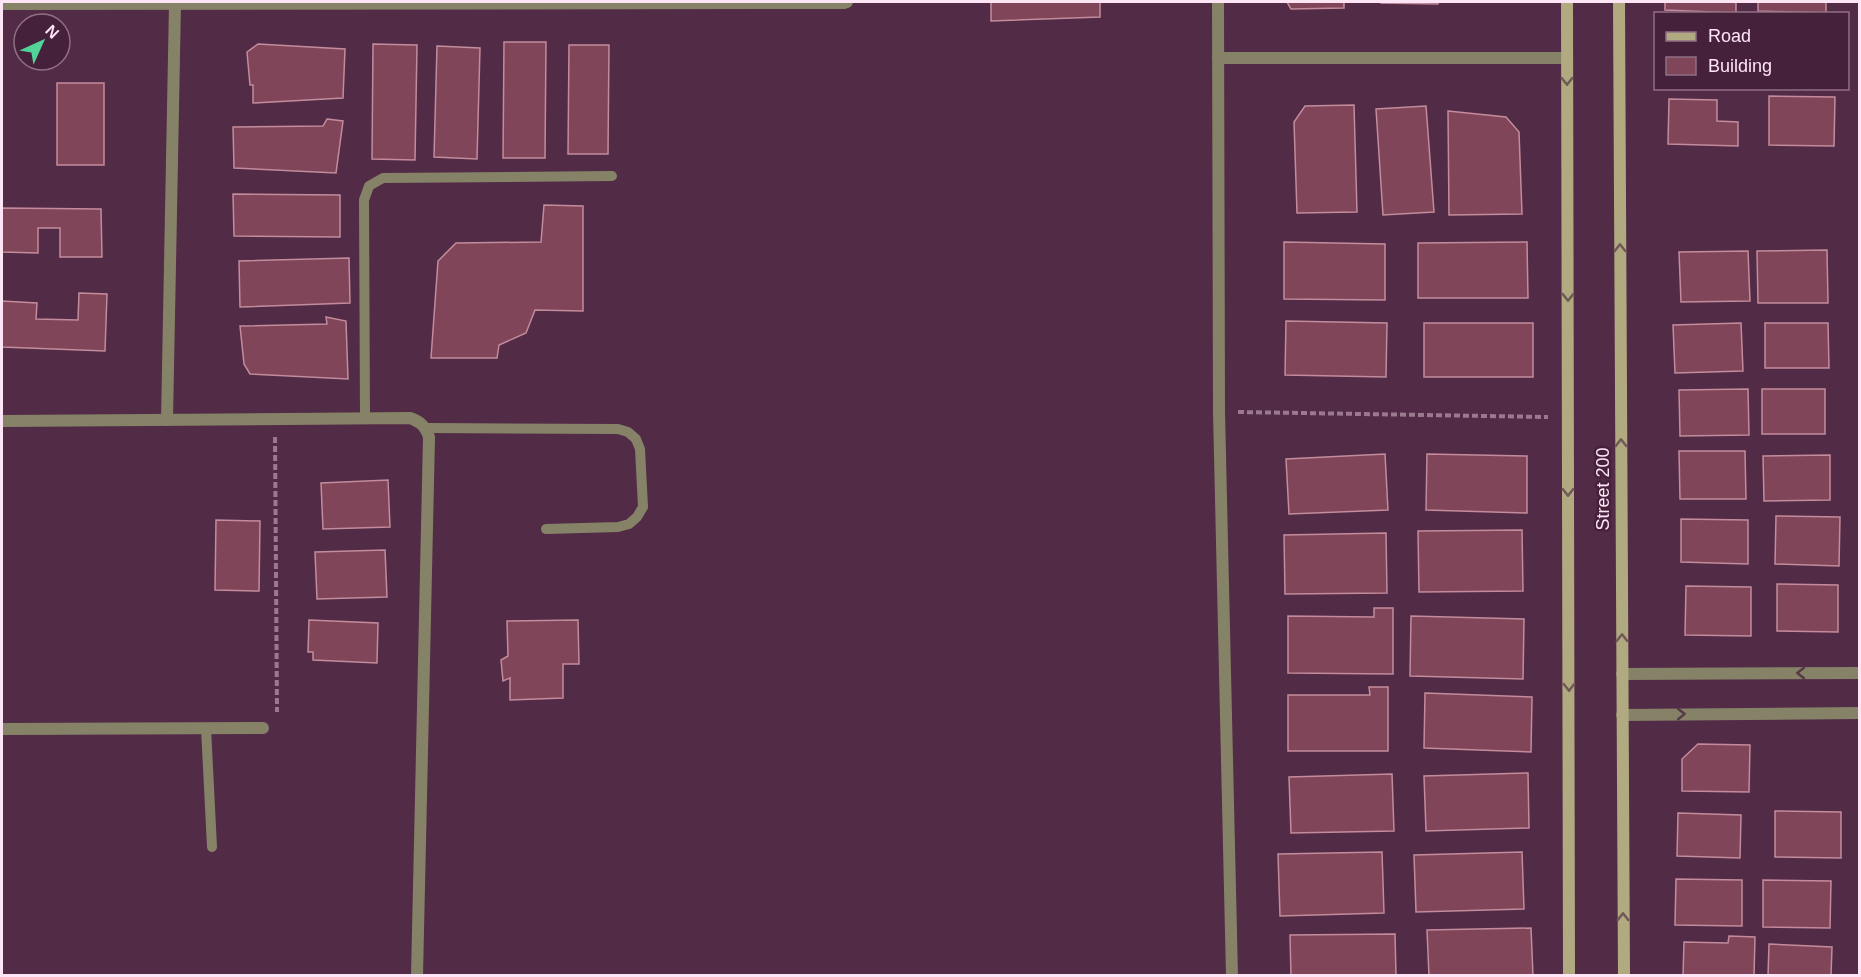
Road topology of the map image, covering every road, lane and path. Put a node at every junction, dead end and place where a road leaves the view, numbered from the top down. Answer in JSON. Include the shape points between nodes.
{"nodes":[{"id":1,"x":847,"y":2,"type":"edge"},
{"id":2,"x":1218,"y":2,"type":"edge"},
{"id":3,"x":1567,"y":2,"type":"edge"},
{"id":4,"x":1619,"y":2,"type":"edge"},
{"id":5,"x":2,"y":4,"type":"edge"},
{"id":6,"x":175,"y":4,"type":"junction"},
{"id":7,"x":1218,"y":58,"type":"junction"},
{"id":8,"x":1567,"y":58,"type":"junction"},
{"id":9,"x":612,"y":176,"type":"dead end"},
{"id":10,"x":1219,"y":412,"type":"junction"},
{"id":11,"x":365,"y":418,"type":"junction"},
{"id":12,"x":1568,"y":418,"type":"junction"},
{"id":13,"x":275,"y":419,"type":"junction"},
{"id":14,"x":167,"y":420,"type":"junction"},
{"id":15,"x":2,"y":421,"type":"edge"},
{"id":16,"x":426,"y":428,"type":"junction"},
{"id":17,"x":546,"y":529,"type":"dead end"},
{"id":18,"x":1860,"y":673,"type":"edge"},
{"id":19,"x":1622,"y":674,"type":"junction"},
{"id":20,"x":1860,"y":712,"type":"edge"},
{"id":21,"x":1622,"y":715,"type":"junction"},
{"id":22,"x":206,"y":728,"type":"junction"},
{"id":23,"x":263,"y":728,"type":"joint"},
{"id":24,"x":2,"y":729,"type":"edge"},
{"id":25,"x":212,"y":847,"type":"dead end"},
{"id":26,"x":417,"y":975,"type":"edge"},
{"id":27,"x":1232,"y":975,"type":"edge"},
{"id":28,"x":1569,"y":975,"type":"edge"},
{"id":29,"x":1624,"y":975,"type":"edge"}],
"edges":[{"from":1,"to":6,"type":"street"},
{"from":2,"to":7,"type":"street"},
{"from":3,"to":8,"type":"street","name":"Street 200"},
{"from":19,"to":4,"type":"street","name":"Street 200","one_way":true},
{"from":5,"to":6,"type":"street"},
{"from":6,"to":14,"type":"street"},
{"from":7,"to":8,"type":"street"},
{"from":7,"to":10,"type":"street"},
{"from":8,"to":12,"type":"street","name":"Street 200","one_way":true},
{"from":9,"to":11,"type":"lane","via":[[383,178],[369,186],[364,200]]},
{"from":10,"to":12,"type":"path"},
{"from":10,"to":27,"type":"street"},
{"from":11,"to":13,"type":"street"},
{"from":11,"to":16,"type":"street","via":[[410,418]]},
{"from":12,"to":28,"type":"street","name":"Street 200","one_way":true},
{"from":13,"to":14,"type":"street"},
{"from":13,"to":23,"type":"path","via":[[277,707],[276,716]]},
{"from":14,"to":15,"type":"street"},
{"from":16,"to":17,"type":"lane","via":[[618,429],[636,439],[643,507],[637,517],[618,527]]},
{"from":16,"to":26,"type":"street","via":[[429,437]]},
{"from":18,"to":19,"type":"street","one_way":true},
{"from":19,"to":21,"type":"street","name":"Street 200"},
{"from":21,"to":20,"type":"street","one_way":true},
{"from":29,"to":21,"type":"street","name":"Street 200","one_way":true},
{"from":22,"to":23,"type":"street"},
{"from":22,"to":24,"type":"street"},
{"from":22,"to":25,"type":"lane"}]}
